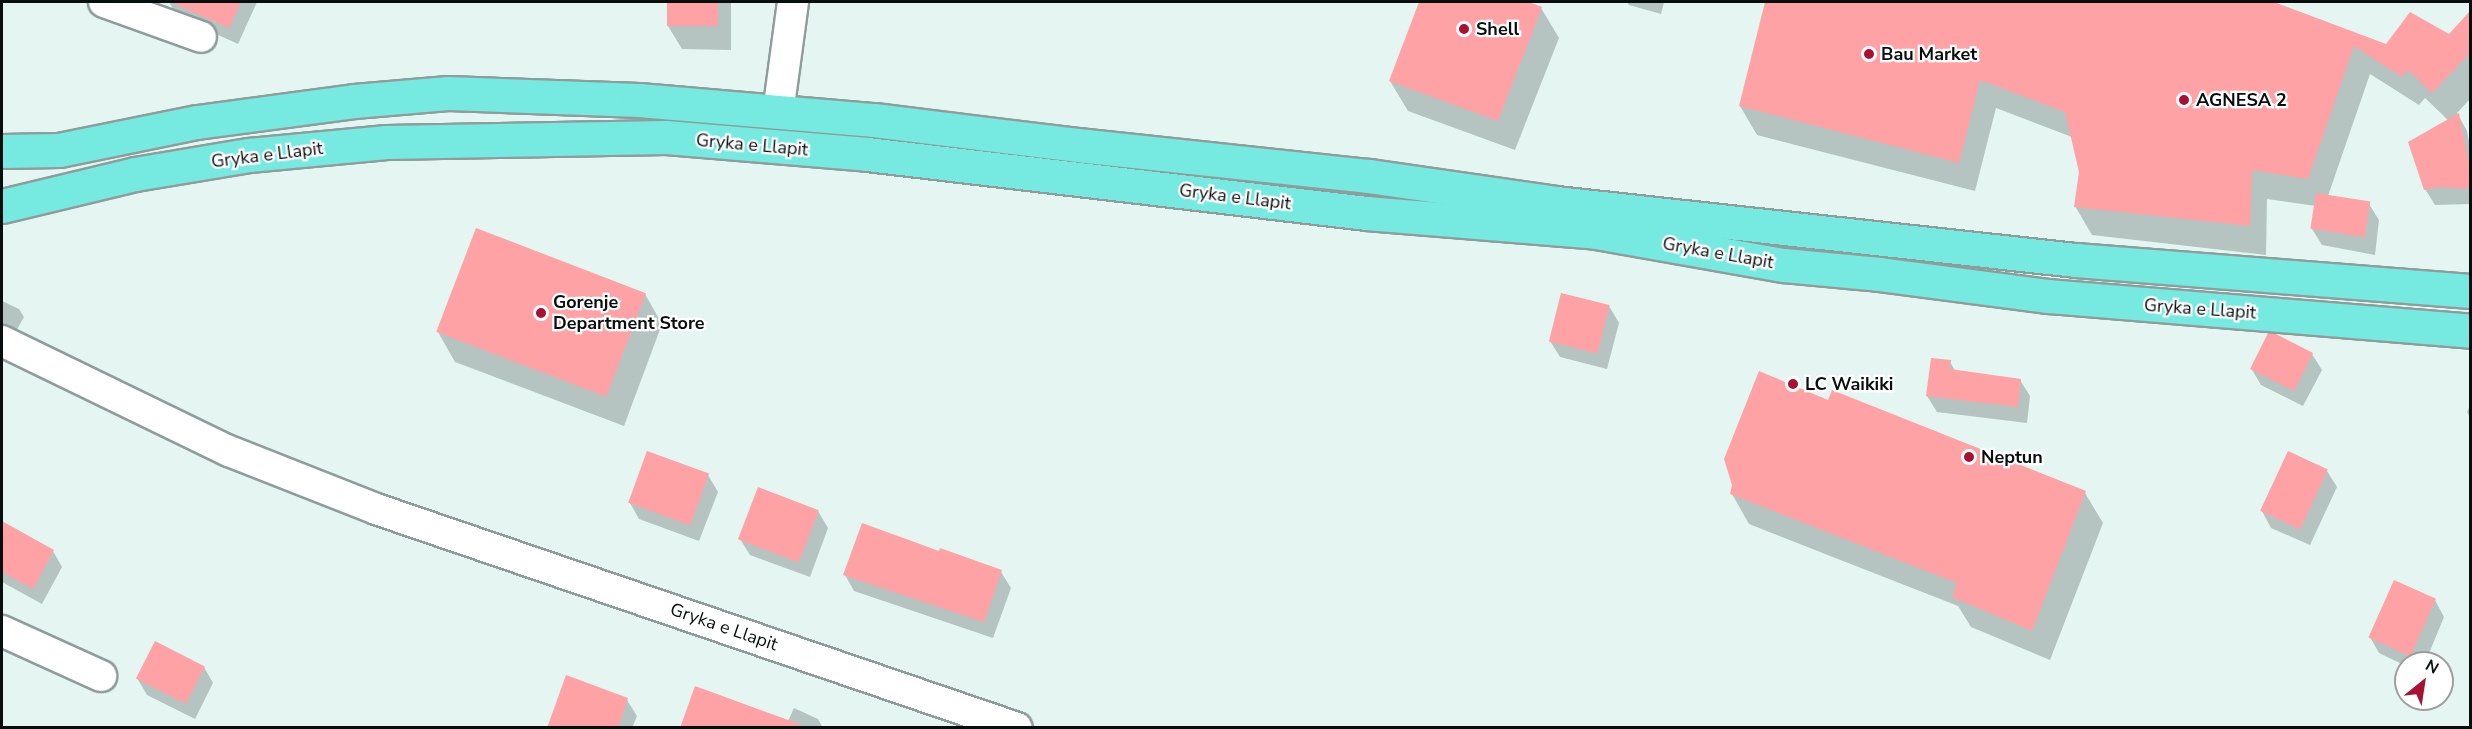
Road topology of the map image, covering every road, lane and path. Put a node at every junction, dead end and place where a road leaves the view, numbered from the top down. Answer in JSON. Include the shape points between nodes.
{"nodes":[{"id":1,"x":104,"y":2,"type":"edge"},
{"id":2,"x":793,"y":2,"type":"edge"},
{"id":3,"x":201,"y":37,"type":"dead end"},
{"id":4,"x":778,"y":112,"type":"junction"},
{"id":5,"x":2,"y":151,"type":"edge"},
{"id":6,"x":2,"y":206,"type":"edge"},
{"id":7,"x":2470,"y":291,"type":"edge"},
{"id":8,"x":2470,"y":331,"type":"edge"},
{"id":9,"x":2,"y":341,"type":"edge"},
{"id":10,"x":2,"y":631,"type":"edge"},
{"id":11,"x":101,"y":676,"type":"dead end"},
{"id":12,"x":1017,"y":728,"type":"edge"}],
"edges":[{"from":1,"to":3,"type":"street"},
{"from":2,"to":4,"type":"street","name":"Gryka e Llapit"},
{"from":4,"to":5,"type":"main road","name":"Gryka e Llapit","via":[[639,100],[448,93],[197,122],[59,150]]},
{"from":4,"to":7,"type":"main road","name":"Gryka e Llapit","via":[[1369,176],[1556,203],[2076,260]]},
{"from":6,"to":8,"type":"main road","name":"Gryka e Llapit","via":[[135,174],[249,154],[386,142],[666,137],[878,156],[1366,213],[1596,232],[1784,265],[2048,296]]},
{"from":9,"to":12,"type":"street","name":"Gryka e Llapit","via":[[229,451],[376,509]]},
{"from":10,"to":11,"type":"street"}]}
